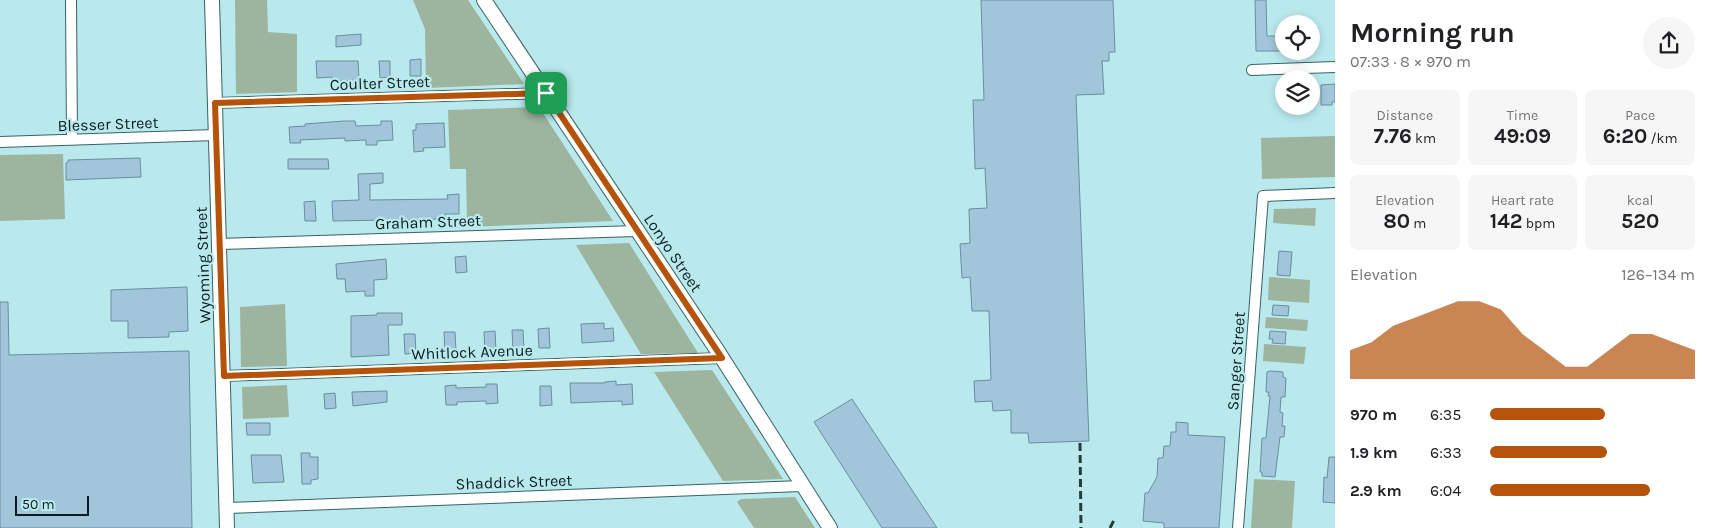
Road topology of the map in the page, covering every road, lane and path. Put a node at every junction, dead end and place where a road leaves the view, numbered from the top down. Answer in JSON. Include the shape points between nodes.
{"nodes":[{"id":1,"x":71,"y":0,"type":"edge"},
{"id":2,"x":212,"y":0,"type":"edge"},
{"id":3,"x":484,"y":0,"type":"edge"},
{"id":4,"x":1335,"y":67,"type":"edge"},
{"id":5,"x":1252,"y":70,"type":"dead end"},
{"id":6,"x":546,"y":93,"type":"junction"},
{"id":7,"x":215,"y":103,"type":"junction"},
{"id":8,"x":216,"y":135,"type":"junction"},
{"id":9,"x":72,"y":140,"type":"junction"},
{"id":10,"x":0,"y":142,"type":"edge"},
{"id":11,"x":1335,"y":193,"type":"edge"},
{"id":12,"x":636,"y":231,"type":"junction"},
{"id":13,"x":220,"y":244,"type":"junction"},
{"id":14,"x":722,"y":358,"type":"junction"},
{"id":15,"x":224,"y":376,"type":"junction"},
{"id":16,"x":802,"y":486,"type":"junction"},
{"id":17,"x":227,"y":508,"type":"junction"},
{"id":18,"x":227,"y":528,"type":"edge"},
{"id":19,"x":830,"y":528,"type":"edge"},
{"id":20,"x":1238,"y":528,"type":"edge"}],
"edges":[{"from":1,"to":9,"type":"street"},
{"from":2,"to":7,"type":"street","name":"Wyoming Street"},
{"from":3,"to":6,"type":"street","name":"Lonyo Street"},
{"from":4,"to":5,"type":"street"},
{"from":6,"to":7,"type":"street","name":"Coulter Street"},
{"from":6,"to":12,"type":"street","name":"Lonyo Street"},
{"from":7,"to":8,"type":"street","name":"Wyoming Street"},
{"from":8,"to":9,"type":"street","name":"Blesser Street"},
{"from":8,"to":13,"type":"street","name":"Wyoming Street"},
{"from":9,"to":10,"type":"street","name":"Blesser Street"},
{"from":11,"to":20,"type":"street","name":"Sanger Street","via":[[1263,196]]},
{"from":12,"to":13,"type":"street","name":"Graham Street"},
{"from":12,"to":14,"type":"street","name":"Lonyo Street"},
{"from":13,"to":15,"type":"street","name":"Wyoming Street"},
{"from":14,"to":15,"type":"street","name":"Whitlock Avenue"},
{"from":14,"to":16,"type":"street","name":"Lonyo Street"},
{"from":15,"to":17,"type":"street","name":"Wyoming Street"},
{"from":16,"to":17,"type":"street","name":"Shaddick Street"},
{"from":16,"to":19,"type":"street","name":"Lonyo Street"},
{"from":17,"to":18,"type":"street","name":"Wyoming Street"}]}
